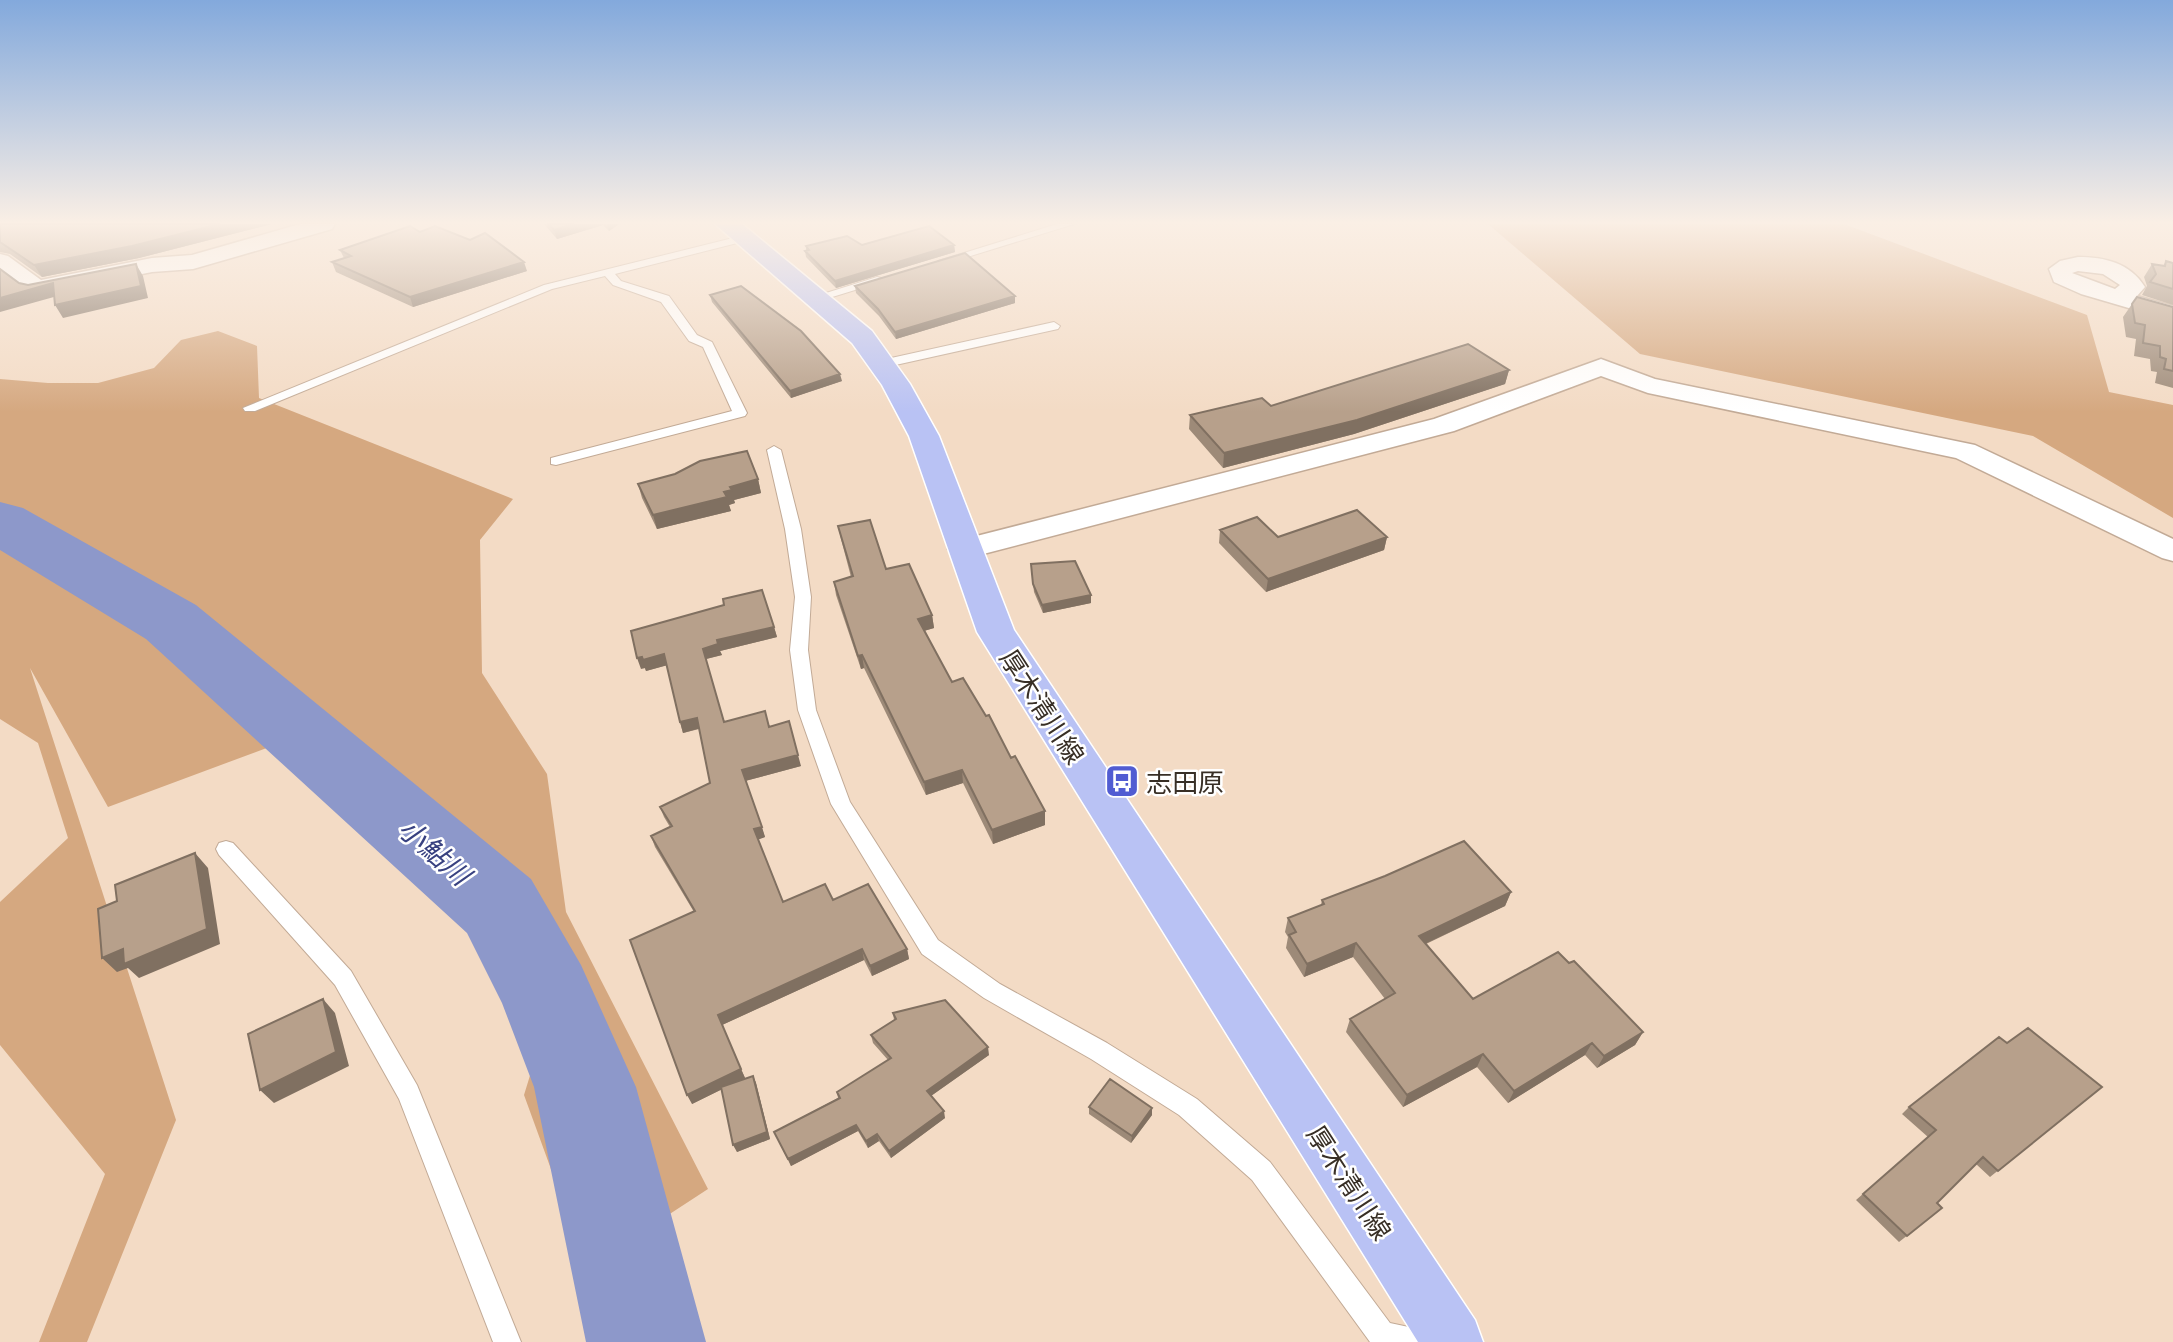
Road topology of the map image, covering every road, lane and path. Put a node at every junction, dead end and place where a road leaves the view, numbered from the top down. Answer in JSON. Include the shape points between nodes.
{"nodes":[{"id":1,"x":549,"y":287,"type":"edge"},
{"id":2,"x":628,"y":287,"type":"edge"},
{"id":3,"x":802,"y":287,"type":"edge"},
{"id":4,"x":856,"y":287,"type":"edge"},
{"id":5,"x":816,"y":298,"type":"junction"},
{"id":6,"x":2119,"y":298,"type":"dead end"},
{"id":7,"x":2173,"y":314,"type":"edge"},
{"id":8,"x":1054,"y":326,"type":"dead end"},
{"id":9,"x":882,"y":364,"type":"junction"},
{"id":10,"x":250,"y":408,"type":"dead end"},
{"id":11,"x":774,"y":450,"type":"dead end"},
{"id":12,"x":556,"y":461,"type":"dead end"},
{"id":13,"x":964,"y":549,"type":"junction"},
{"id":14,"x":2173,"y":551,"type":"edge"},
{"id":15,"x":226,"y":849,"type":"dead end"},
{"id":16,"x":507,"y":1342,"type":"edge"},
{"id":17,"x":1422,"y":1342,"type":"edge"},
{"id":18,"x":1452,"y":1342,"type":"edge"}],
"edges":[{"from":1,"to":10,"type":"lane"},
{"from":2,"to":12,"type":"lane","via":[[665,299],[692,338],[708,345],[740,413]]},
{"from":3,"to":5,"type":"main road","name":"厚木清川線"},
{"from":4,"to":5,"type":"lane"},
{"from":5,"to":9,"type":"main road","name":"厚木清川線","via":[[862,337]]},
{"from":6,"to":7,"type":"street"},
{"from":8,"to":9,"type":"lane"},
{"from":9,"to":13,"type":"main road","name":"厚木清川線","via":[[924,436]]},
{"from":11,"to":17,"type":"lane","via":[[803,597],[799,650],[807,710],[841,804],[930,947],[992,991],[1188,1107],[1261,1171],[1382,1336]]},
{"from":13,"to":14,"type":"street","via":[[1444,425],[1601,367],[1648,385],[1965,451]]},
{"from":13,"to":18,"type":"main road","name":"厚木清川線","via":[[996,632]]},
{"from":15,"to":16,"type":"lane","via":[[343,978],[409,1093]]}]}
